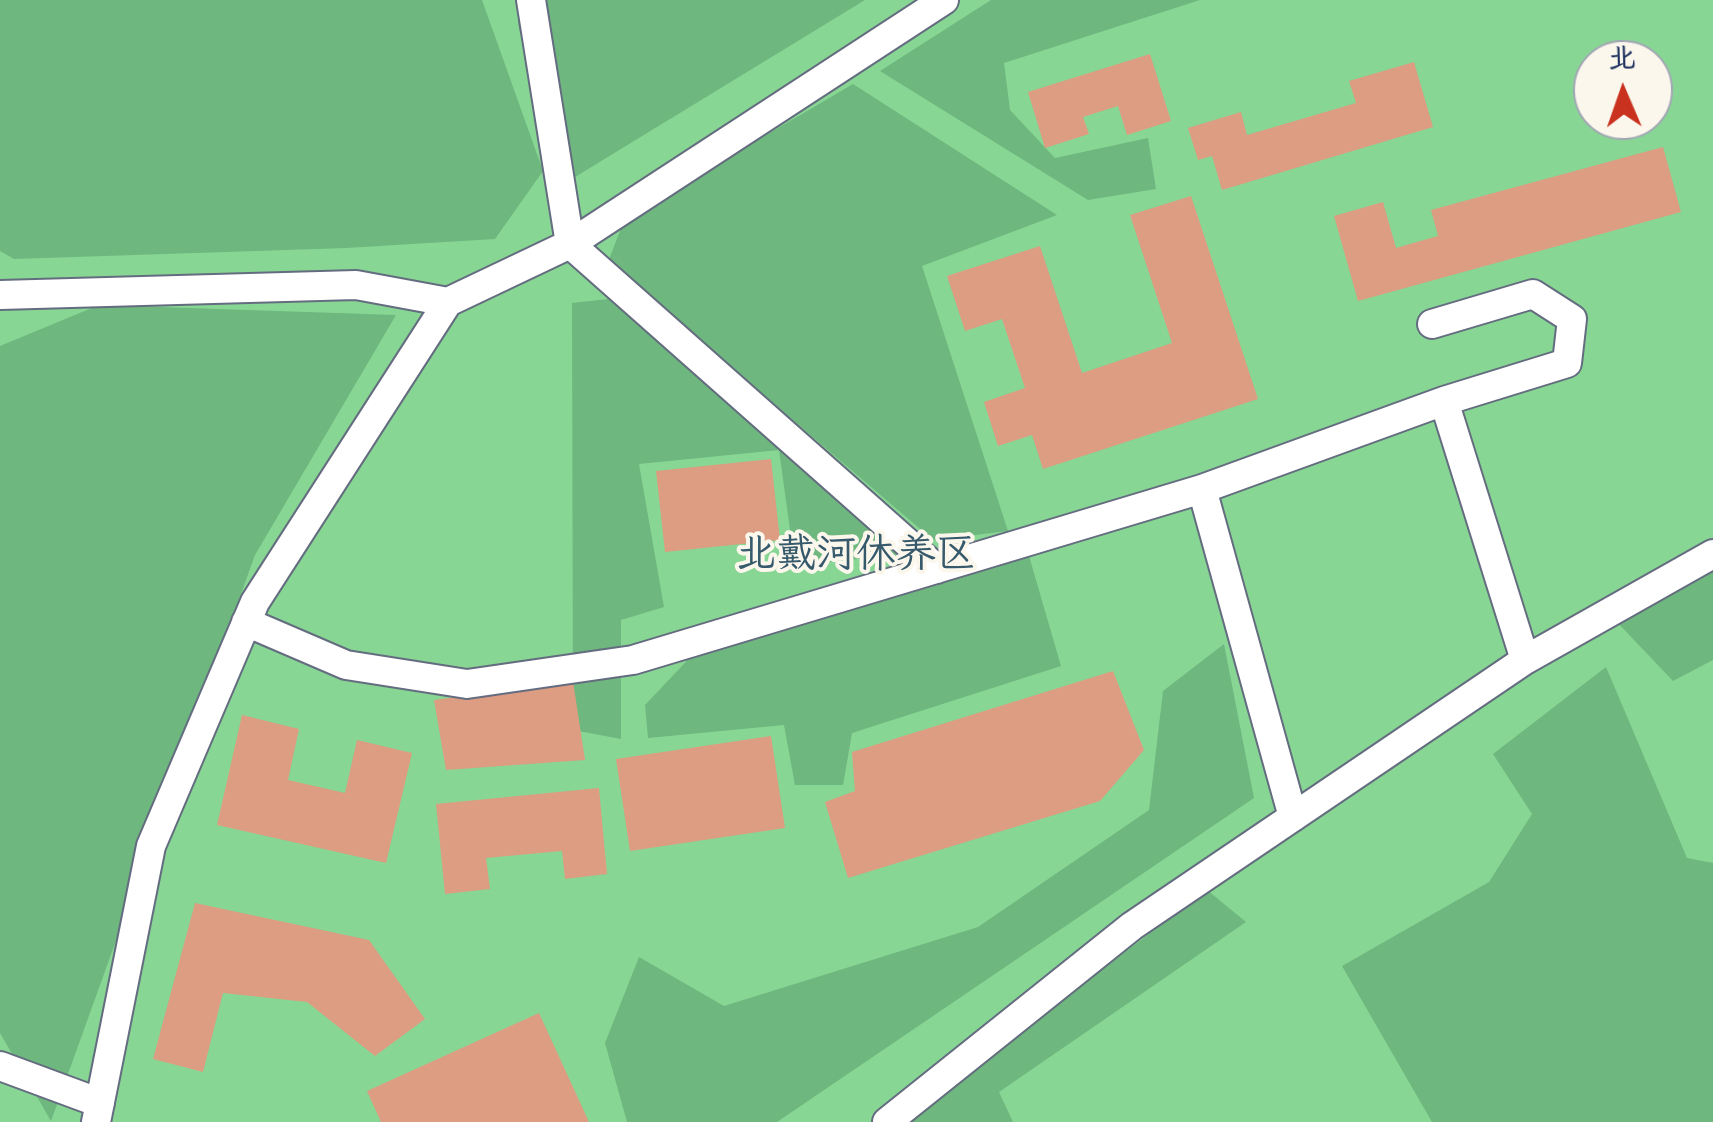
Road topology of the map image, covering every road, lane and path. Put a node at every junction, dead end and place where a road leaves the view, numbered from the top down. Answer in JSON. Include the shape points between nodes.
{"nodes":[{"id":1,"x":531,"y":0,"type":"edge"},
{"id":2,"x":944,"y":0,"type":"edge"},
{"id":3,"x":570,"y":244,"type":"junction"},
{"id":4,"x":0,"y":294,"type":"edge"},
{"id":5,"x":448,"y":302,"type":"junction"},
{"id":6,"x":1432,"y":324,"type":"dead end"},
{"id":7,"x":1444,"y":400,"type":"junction"},
{"id":8,"x":1202,"y":489,"type":"junction"},
{"id":9,"x":1713,"y":554,"type":"edge"},
{"id":10,"x":937,"y":569,"type":"junction"},
{"id":11,"x":246,"y":622,"type":"junction"},
{"id":12,"x":1525,"y":660,"type":"junction"},
{"id":13,"x":1293,"y":817,"type":"junction"},
{"id":14,"x":0,"y":1066,"type":"edge"},
{"id":15,"x":98,"y":1113,"type":"edge"},
{"id":16,"x":886,"y":1122,"type":"edge"}],
"edges":[{"from":1,"to":3,"type":"street"},
{"from":2,"to":3,"type":"street"},
{"from":3,"to":5,"type":"street"},
{"from":3,"to":10,"type":"street"},
{"from":4,"to":5,"type":"street","via":[[356,285]]},
{"from":5,"to":11,"type":"street"},
{"from":6,"to":7,"type":"street","via":[[1533,294],[1572,319],[1567,363]]},
{"from":7,"to":8,"type":"street"},
{"from":7,"to":12,"type":"street"},
{"from":8,"to":10,"type":"street"},
{"from":8,"to":13,"type":"street"},
{"from":9,"to":12,"type":"street"},
{"from":10,"to":11,"type":"street","via":[[633,660],[467,684],[346,665]]},
{"from":11,"to":15,"type":"street","via":[[150,846]]},
{"from":12,"to":13,"type":"street"},
{"from":13,"to":16,"type":"street","via":[[1132,926]]},
{"from":14,"to":15,"type":"street"}]}
